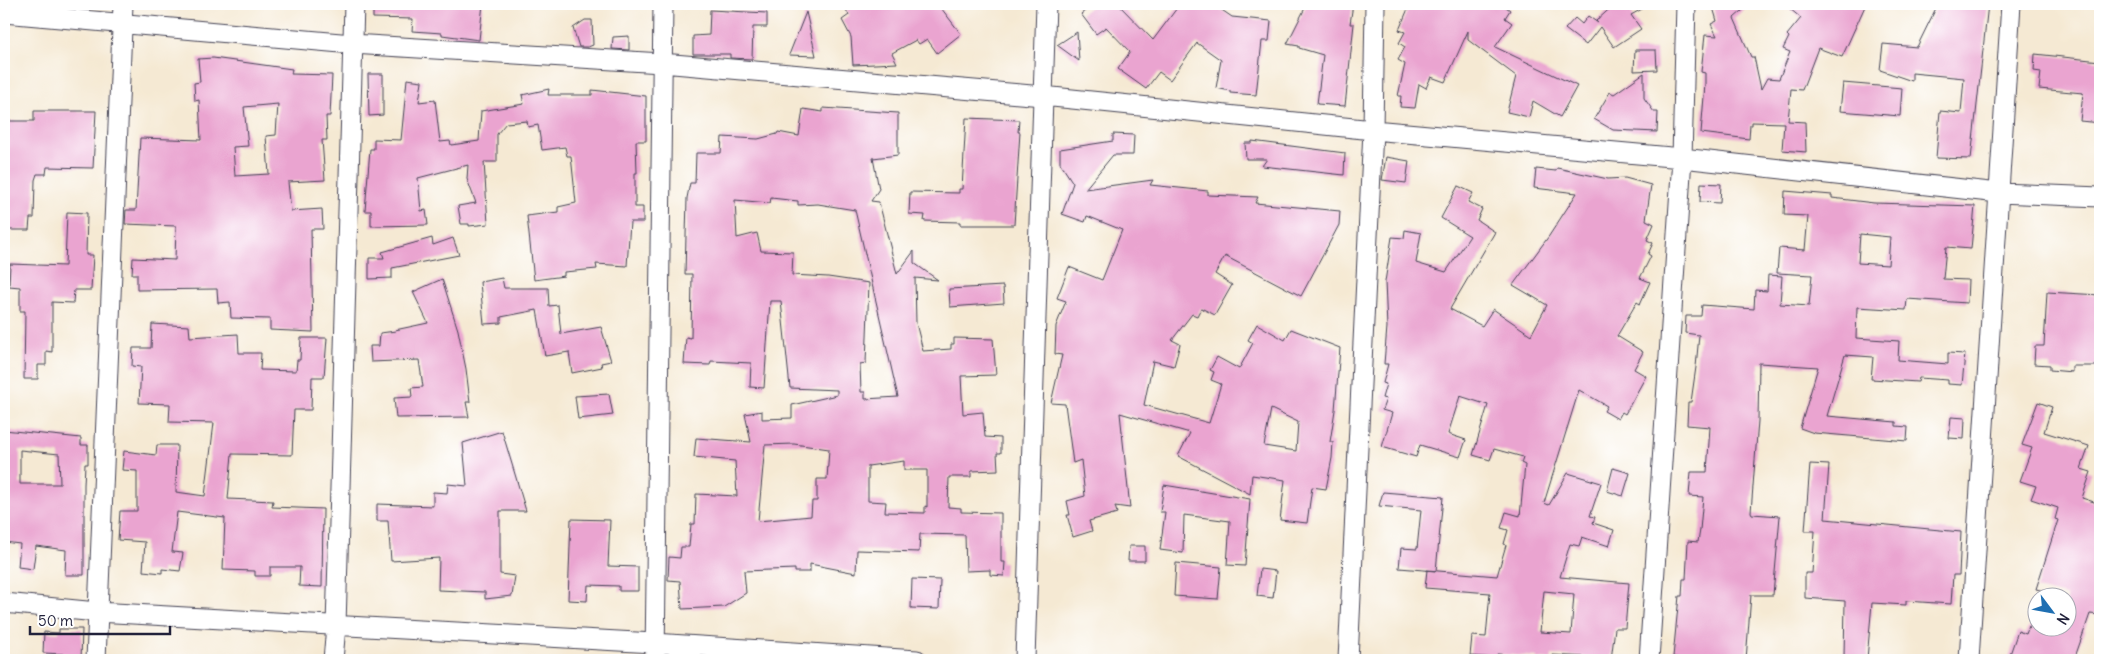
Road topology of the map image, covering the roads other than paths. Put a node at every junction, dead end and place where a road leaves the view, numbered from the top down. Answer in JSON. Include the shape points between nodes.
{"nodes":[{"id":1,"x":123,"y":4,"type":"edge"},
{"id":2,"x":354,"y":4,"type":"edge"},
{"id":3,"x":663,"y":4,"type":"edge"},
{"id":4,"x":1046,"y":4,"type":"edge"},
{"id":5,"x":1375,"y":4,"type":"edge"},
{"id":6,"x":1686,"y":4,"type":"edge"},
{"id":7,"x":2011,"y":4,"type":"edge"},
{"id":8,"x":4,"y":13,"type":"edge"},
{"id":9,"x":123,"y":24,"type":"junction"},
{"id":10,"x":352,"y":44,"type":"junction"},
{"id":11,"x":662,"y":63,"type":"junction"},
{"id":12,"x":1043,"y":96,"type":"junction"},
{"id":13,"x":1373,"y":130,"type":"junction"},
{"id":14,"x":1682,"y":158,"type":"junction"},
{"id":15,"x":1999,"y":193,"type":"junction"},
{"id":16,"x":2100,"y":198,"type":"edge"},
{"id":17,"x":4,"y":603,"type":"edge"},
{"id":18,"x":97,"y":612,"type":"junction"},
{"id":19,"x":336,"y":626,"type":"junction"},
{"id":20,"x":654,"y":652,"type":"edge"},
{"id":21,"x":96,"y":660,"type":"edge"},
{"id":22,"x":333,"y":660,"type":"edge"},
{"id":23,"x":917,"y":660,"type":"edge"},
{"id":24,"x":1025,"y":660,"type":"edge"},
{"id":25,"x":1348,"y":660,"type":"edge"},
{"id":26,"x":1649,"y":660,"type":"edge"},
{"id":27,"x":1968,"y":660,"type":"edge"}],
"edges":[{"from":1,"to":9,"type":"street"},
{"from":2,"to":10,"type":"street"},
{"from":3,"to":11,"type":"street"},
{"from":4,"to":12,"type":"street"},
{"from":5,"to":13,"type":"street"},
{"from":6,"to":14,"type":"street"},
{"from":7,"to":15,"type":"street"},
{"from":8,"to":9,"type":"street"},
{"from":9,"to":10,"type":"street"},
{"from":9,"to":18,"type":"street"},
{"from":10,"to":11,"type":"street"},
{"from":10,"to":19,"type":"street"},
{"from":11,"to":12,"type":"street"},
{"from":11,"to":20,"type":"street"},
{"from":12,"to":13,"type":"street"},
{"from":12,"to":24,"type":"street"},
{"from":13,"to":14,"type":"street"},
{"from":13,"to":25,"type":"street"},
{"from":14,"to":15,"type":"street"},
{"from":14,"to":26,"type":"street"},
{"from":15,"to":16,"type":"street"},
{"from":15,"to":27,"type":"street"},
{"from":17,"to":18,"type":"street"},
{"from":18,"to":19,"type":"street"},
{"from":18,"to":21,"type":"street"},
{"from":19,"to":20,"type":"street"},
{"from":19,"to":22,"type":"street"},
{"from":20,"to":23,"type":"street"}]}
